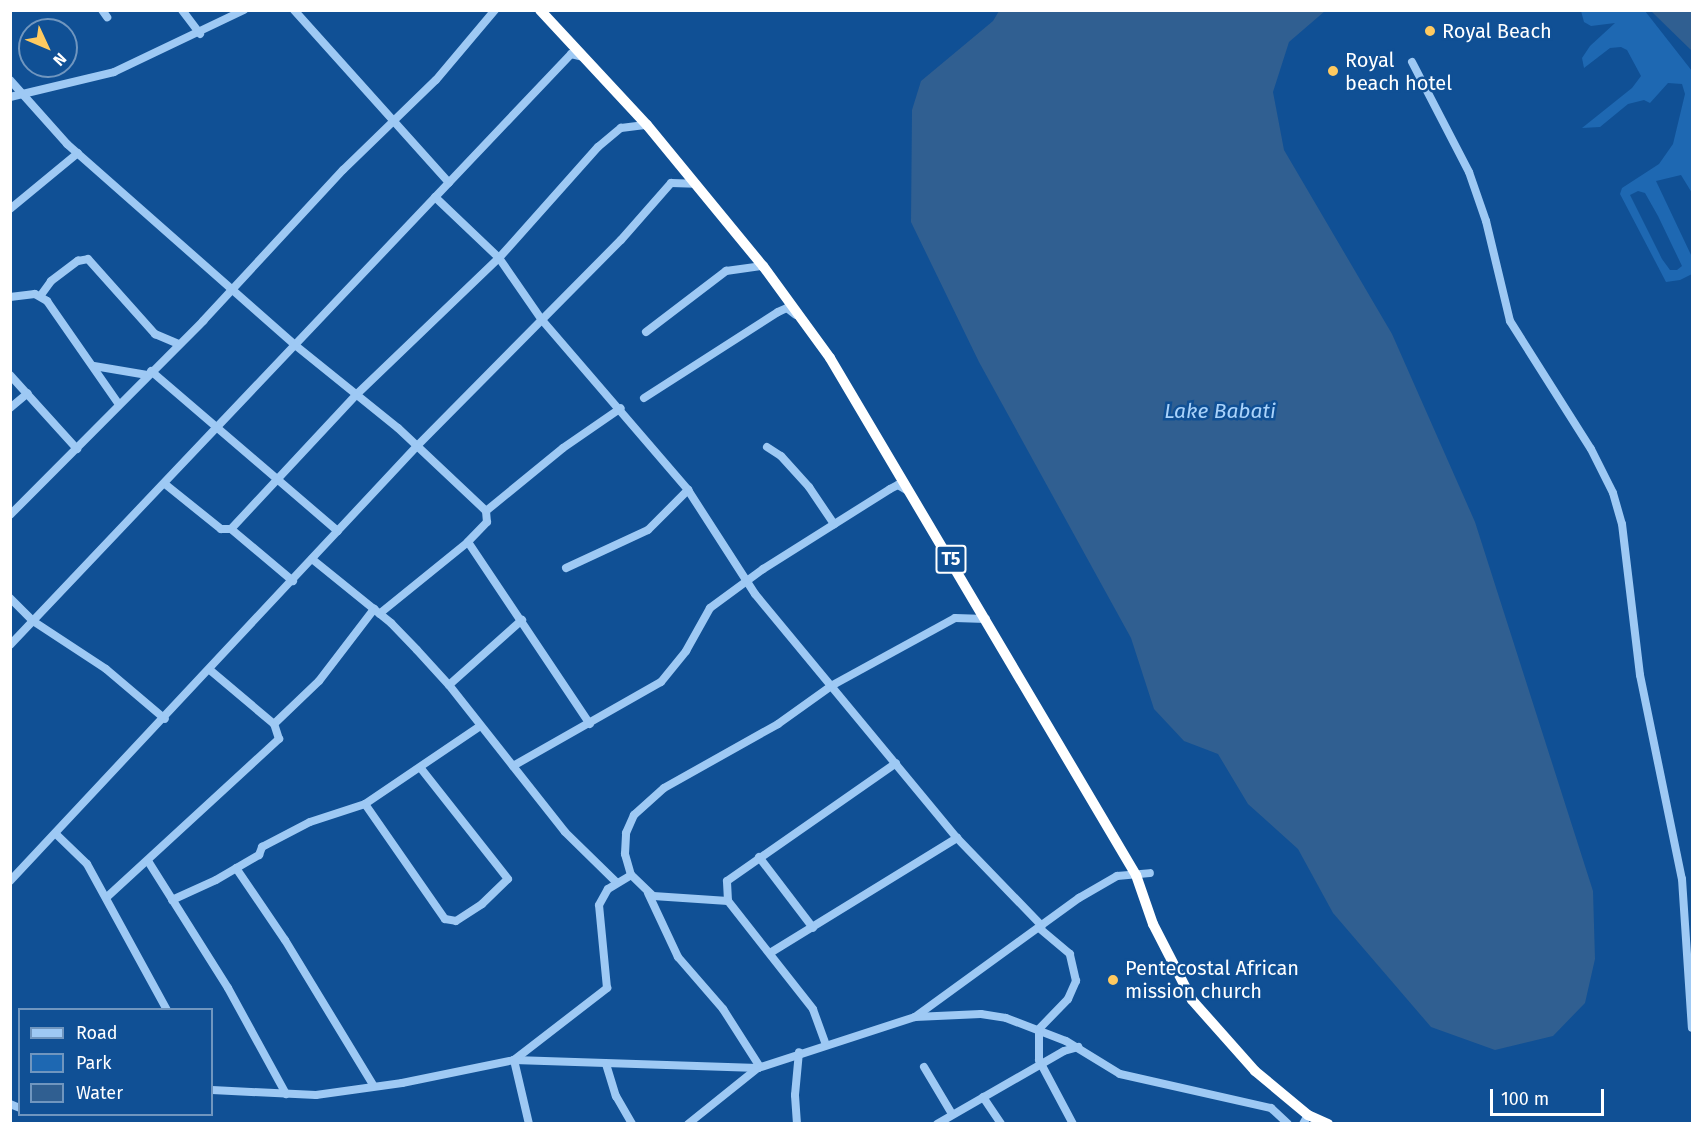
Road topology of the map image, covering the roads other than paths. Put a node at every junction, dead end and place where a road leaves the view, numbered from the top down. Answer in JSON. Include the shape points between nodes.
{"nodes":[{"id":1,"x":182,"y":10,"type":"edge"},
{"id":2,"x":244,"y":10,"type":"edge"},
{"id":3,"x":294,"y":10,"type":"edge"},
{"id":4,"x":495,"y":10,"type":"edge"},
{"id":5,"x":540,"y":10,"type":"edge"},
{"id":6,"x":200,"y":34,"type":"junction"},
{"id":7,"x":586,"y":58,"type":"junction"},
{"id":8,"x":1412,"y":62,"type":"dead end"},
{"id":9,"x":10,"y":80,"type":"edge"},
{"id":10,"x":20,"y":95,"type":"junction"},
{"id":11,"x":10,"y":97,"type":"edge"},
{"id":12,"x":393,"y":122,"type":"junction"},
{"id":13,"x":647,"y":125,"type":"junction"},
{"id":14,"x":78,"y":153,"type":"junction"},
{"id":15,"x":449,"y":183,"type":"junction"},
{"id":16,"x":695,"y":184,"type":"junction"},
{"id":17,"x":435,"y":197,"type":"junction"},
{"id":18,"x":10,"y":209,"type":"edge"},
{"id":19,"x":499,"y":258,"type":"junction"},
{"id":20,"x":763,"y":266,"type":"junction"},
{"id":21,"x":232,"y":288,"type":"junction"},
{"id":22,"x":41,"y":296,"type":"junction"},
{"id":23,"x":10,"y":297,"type":"edge"},
{"id":24,"x":802,"y":319,"type":"junction"},
{"id":25,"x":542,"y":320,"type":"junction"},
{"id":26,"x":646,"y":332,"type":"dead end"},
{"id":27,"x":178,"y":344,"type":"junction"},
{"id":28,"x":295,"y":345,"type":"junction"},
{"id":29,"x":94,"y":366,"type":"junction"},
{"id":30,"x":149,"y":373,"type":"junction"},
{"id":31,"x":10,"y":375,"type":"edge"},
{"id":32,"x":28,"y":393,"type":"junction"},
{"id":33,"x":357,"y":394,"type":"junction"},
{"id":34,"x":644,"y":398,"type":"dead end"},
{"id":35,"x":118,"y":403,"type":"junction"},
{"id":36,"x":10,"y":408,"type":"edge"},
{"id":37,"x":621,"y":408,"type":"junction"},
{"id":38,"x":217,"y":428,"type":"junction"},
{"id":39,"x":417,"y":446,"type":"junction"},
{"id":40,"x":767,"y":447,"type":"dead end"},
{"id":41,"x":77,"y":449,"type":"junction"},
{"id":42,"x":277,"y":479,"type":"junction"},
{"id":43,"x":165,"y":484,"type":"junction"},
{"id":44,"x":688,"y":490,"type":"junction"},
{"id":45,"x":914,"y":495,"type":"junction"},
{"id":46,"x":486,"y":511,"type":"junction"},
{"id":47,"x":10,"y":515,"type":"edge"},
{"id":48,"x":834,"y":524,"type":"junction"},
{"id":49,"x":231,"y":529,"type":"junction"},
{"id":50,"x":338,"y":531,"type":"junction"},
{"id":51,"x":468,"y":542,"type":"junction"},
{"id":52,"x":312,"y":560,"type":"junction"},
{"id":53,"x":566,"y":568,"type":"dead end"},
{"id":54,"x":292,"y":581,"type":"junction"},
{"id":55,"x":746,"y":581,"type":"junction"},
{"id":56,"x":10,"y":598,"type":"edge"},
{"id":57,"x":376,"y":611,"type":"junction"},
{"id":58,"x":986,"y":619,"type":"junction"},
{"id":59,"x":522,"y":620,"type":"junction"},
{"id":60,"x":33,"y":621,"type":"junction"},
{"id":61,"x":10,"y":645,"type":"edge"},
{"id":62,"x":211,"y":671,"type":"junction"},
{"id":63,"x":449,"y":685,"type":"junction"},
{"id":64,"x":831,"y":686,"type":"junction"},
{"id":65,"x":165,"y":719,"type":"junction"},
{"id":66,"x":274,"y":724,"type":"junction"},
{"id":67,"x":590,"y":724,"type":"junction"},
{"id":68,"x":480,"y":726,"type":"junction"},
{"id":69,"x":896,"y":763,"type":"junction"},
{"id":70,"x":420,"y":766,"type":"junction"},
{"id":71,"x":513,"y":766,"type":"junction"},
{"id":72,"x":365,"y":804,"type":"junction"},
{"id":73,"x":56,"y":834,"type":"junction"},
{"id":74,"x":957,"y":838,"type":"junction"},
{"id":75,"x":759,"y":857,"type":"junction"},
{"id":76,"x":148,"y":861,"type":"junction"},
{"id":77,"x":236,"y":868,"type":"junction"},
{"id":78,"x":1150,"y":873,"type":"dead end"},
{"id":79,"x":631,"y":875,"type":"junction"},
{"id":80,"x":1136,"y":875,"type":"junction"},
{"id":81,"x":10,"y":881,"type":"edge"},
{"id":82,"x":616,"y":882,"type":"junction"},
{"id":83,"x":648,"y":892,"type":"junction"},
{"id":84,"x":107,"y":897,"type":"junction"},
{"id":85,"x":172,"y":900,"type":"junction"},
{"id":86,"x":728,"y":901,"type":"junction"},
{"id":87,"x":1041,"y":927,"type":"junction"},
{"id":88,"x":813,"y":928,"type":"junction"},
{"id":89,"x":770,"y":953,"type":"junction"},
{"id":90,"x":166,"y":1008,"type":"edge"},
{"id":91,"x":915,"y":1017,"type":"junction"},
{"id":92,"x":1692,"y":1028,"type":"edge"},
{"id":93,"x":1039,"y":1031,"type":"junction"},
{"id":94,"x":826,"y":1045,"type":"junction"},
{"id":95,"x":1077,"y":1047,"type":"junction"},
{"id":96,"x":799,"y":1052,"type":"junction"},
{"id":97,"x":514,"y":1060,"type":"junction"},
{"id":98,"x":606,"y":1064,"type":"junction"},
{"id":99,"x":759,"y":1067,"type":"junction"},
{"id":100,"x":924,"y":1067,"type":"dead end"},
{"id":101,"x":1041,"y":1068,"type":"junction"},
{"id":102,"x":373,"y":1085,"type":"junction"},
{"id":103,"x":215,"y":1090,"type":"edge"},
{"id":104,"x":286,"y":1094,"type":"junction"},
{"id":105,"x":983,"y":1097,"type":"junction"},
{"id":106,"x":952,"y":1114,"type":"junction"},
{"id":107,"x":1306,"y":1119,"type":"edge"},
{"id":108,"x":529,"y":1124,"type":"edge"},
{"id":109,"x":632,"y":1124,"type":"edge"},
{"id":110,"x":688,"y":1124,"type":"edge"},
{"id":111,"x":797,"y":1124,"type":"edge"},
{"id":112,"x":937,"y":1124,"type":"edge"},
{"id":113,"x":1001,"y":1124,"type":"edge"},
{"id":114,"x":1072,"y":1124,"type":"edge"},
{"id":115,"x":1288,"y":1124,"type":"edge"},
{"id":116,"x":1328,"y":1124,"type":"edge"}],
"edges":[{"from":1,"to":6,"type":"street"},
{"from":2,"to":6,"type":"street"},
{"from":3,"to":12,"type":"street"},
{"from":4,"to":12,"type":"street","via":[[476,37]]},
{"from":5,"to":7,"type":"highway","number":"T5"},
{"from":6,"to":10,"type":"street","via":[[114,72]]},
{"from":7,"to":13,"type":"highway","number":"T5"},
{"from":7,"to":15,"type":"street","via":[[571,54]]},
{"from":8,"to":92,"type":"street","via":[[1469,172],[1486,221],[1510,321],[1591,449],[1613,493],[1622,524],[1640,675],[1682,879]]},
{"from":9,"to":10,"type":"street"},
{"from":10,"to":11,"type":"street"},
{"from":10,"to":14,"type":"street"},
{"from":12,"to":15,"type":"street"},
{"from":12,"to":21,"type":"street"},
{"from":13,"to":16,"type":"highway","number":"T5"},
{"from":13,"to":19,"type":"street","via":[[621,128],[598,147]]},
{"from":14,"to":18,"type":"street"},
{"from":14,"to":21,"type":"street"},
{"from":15,"to":17,"type":"street"},
{"from":16,"to":20,"type":"highway","number":"T5"},
{"from":16,"to":25,"type":"street","via":[[671,183]]},
{"from":17,"to":19,"type":"street"},
{"from":17,"to":28,"type":"street"},
{"from":19,"to":25,"type":"street"},
{"from":19,"to":33,"type":"street"},
{"from":20,"to":24,"type":"highway","number":"T5"},
{"from":20,"to":26,"type":"street","via":[[726,271]]},
{"from":21,"to":27,"type":"street"},
{"from":21,"to":28,"type":"street"},
{"from":22,"to":23,"type":"street"},
{"from":22,"to":27,"type":"street","via":[[51,281],[78,261],[88,259],[155,334]]},
{"from":22,"to":29,"type":"street"},
{"from":24,"to":34,"type":"street","via":[[786,308]]},
{"from":24,"to":45,"type":"highway","number":"T5"},
{"from":25,"to":37,"type":"street"},
{"from":25,"to":39,"type":"street"},
{"from":27,"to":30,"type":"street"},
{"from":28,"to":33,"type":"street"},
{"from":28,"to":38,"type":"street"},
{"from":29,"to":30,"type":"street"},
{"from":29,"to":35,"type":"street"},
{"from":30,"to":35,"type":"street"},
{"from":30,"to":38,"type":"street"},
{"from":31,"to":32,"type":"street"},
{"from":32,"to":36,"type":"street"},
{"from":32,"to":41,"type":"street"},
{"from":33,"to":39,"type":"street"},
{"from":33,"to":42,"type":"street"},
{"from":35,"to":41,"type":"street"},
{"from":37,"to":44,"type":"street"},
{"from":37,"to":46,"type":"street","via":[[563,448]]},
{"from":38,"to":42,"type":"street"},
{"from":38,"to":43,"type":"street"},
{"from":39,"to":46,"type":"street"},
{"from":39,"to":50,"type":"street"},
{"from":40,"to":48,"type":"street","via":[[781,456],[809,488]]},
{"from":41,"to":47,"type":"street"},
{"from":42,"to":49,"type":"street"},
{"from":42,"to":50,"type":"street"},
{"from":43,"to":49,"type":"street","via":[[221,529]]},
{"from":43,"to":60,"type":"street"},
{"from":44,"to":53,"type":"street","via":[[648,530]]},
{"from":44,"to":55,"type":"street"},
{"from":45,"to":48,"type":"street","via":[[898,486]]},
{"from":45,"to":58,"type":"highway","number":"T5"},
{"from":46,"to":51,"type":"street","via":[[487,522]]},
{"from":48,"to":55,"type":"street"},
{"from":49,"to":54,"type":"street"},
{"from":50,"to":52,"type":"street"},
{"from":51,"to":57,"type":"street"},
{"from":51,"to":59,"type":"street"},
{"from":52,"to":54,"type":"street"},
{"from":52,"to":57,"type":"street"},
{"from":54,"to":62,"type":"street"},
{"from":55,"to":64,"type":"street"},
{"from":55,"to":67,"type":"street","via":[[710,608],[686,651],[661,682]]},
{"from":56,"to":60,"type":"street"},
{"from":57,"to":63,"type":"street"},
{"from":57,"to":66,"type":"street","via":[[319,681]]},
{"from":58,"to":64,"type":"street","via":[[955,618]]},
{"from":58,"to":80,"type":"highway","number":"T5"},
{"from":59,"to":63,"type":"street"},
{"from":59,"to":67,"type":"street"},
{"from":60,"to":61,"type":"street"},
{"from":60,"to":65,"type":"street","via":[[106,669]]},
{"from":62,"to":65,"type":"street"},
{"from":62,"to":66,"type":"street"},
{"from":63,"to":68,"type":"street"},
{"from":64,"to":69,"type":"street"},
{"from":64,"to":79,"type":"street","via":[[778,724],[680,777],[648,801],[634,815],[626,833],[625,854]]},
{"from":65,"to":73,"type":"street"},
{"from":66,"to":76,"type":"street","via":[[279,739]]},
{"from":67,"to":71,"type":"street"},
{"from":68,"to":70,"type":"street"},
{"from":68,"to":71,"type":"street"},
{"from":69,"to":74,"type":"street"},
{"from":69,"to":75,"type":"street"},
{"from":70,"to":72,"type":"street"},
{"from":70,"to":72,"type":"street","via":[[508,879],[482,904],[456,921],[445,919]]},
{"from":71,"to":82,"type":"street","via":[[565,832]]},
{"from":72,"to":77,"type":"street","via":[[309,822],[262,847],[259,855]]},
{"from":73,"to":81,"type":"street"},
{"from":73,"to":84,"type":"street","via":[[87,864]]},
{"from":74,"to":87,"type":"street"},
{"from":74,"to":88,"type":"street"},
{"from":75,"to":86,"type":"street","via":[[727,881]]},
{"from":75,"to":88,"type":"street"},
{"from":76,"to":84,"type":"street"},
{"from":76,"to":85,"type":"street"},
{"from":77,"to":85,"type":"street"},
{"from":77,"to":102,"type":"street"},
{"from":78,"to":80,"type":"street"},
{"from":79,"to":82,"type":"street"},
{"from":79,"to":83,"type":"street"},
{"from":80,"to":87,"type":"street","via":[[1108,880]]},
{"from":80,"to":107,"type":"highway","number":"T5","via":[[1153,924],[1192,1000],[1255,1071]]},
{"from":82,"to":97,"type":"street","via":[[601,899],[597,914],[607,988]]},
{"from":83,"to":86,"type":"street","via":[[660,898]]},
{"from":83,"to":99,"type":"street","via":[[678,957],[723,1009]]},
{"from":84,"to":90,"type":"street"},
{"from":85,"to":104,"type":"street","via":[[228,988]]},
{"from":86,"to":89,"type":"street"},
{"from":87,"to":91,"type":"street"},
{"from":87,"to":93,"type":"street","via":[[1070,954],[1077,981],[1068,999]]},
{"from":88,"to":89,"type":"street"},
{"from":89,"to":94,"type":"street","via":[[813,1009]]},
{"from":91,"to":93,"type":"street","via":[[981,1014]]},
{"from":91,"to":94,"type":"street"},
{"from":93,"to":95,"type":"street"},
{"from":93,"to":101,"type":"street","via":[[1036,1042]]},
{"from":94,"to":96,"type":"street"},
{"from":95,"to":101,"type":"street","via":[[1064,1051]]},
{"from":95,"to":115,"type":"street","via":[[1120,1074],[1271,1108]]},
{"from":96,"to":99,"type":"street"},
{"from":96,"to":111,"type":"street"},
{"from":97,"to":98,"type":"street"},
{"from":97,"to":102,"type":"street","via":[[402,1083]]},
{"from":97,"to":108,"type":"street"},
{"from":98,"to":99,"type":"street"},
{"from":98,"to":109,"type":"street","via":[[615,1096]]},
{"from":99,"to":110,"type":"street"},
{"from":100,"to":106,"type":"street"},
{"from":101,"to":105,"type":"street"},
{"from":101,"to":114,"type":"street"},
{"from":102,"to":104,"type":"street","via":[[316,1095]]},
{"from":103,"to":104,"type":"street"},
{"from":105,"to":106,"type":"street"},
{"from":105,"to":113,"type":"street"},
{"from":106,"to":112,"type":"street"},
{"from":107,"to":116,"type":"highway","number":"T5"}]}
